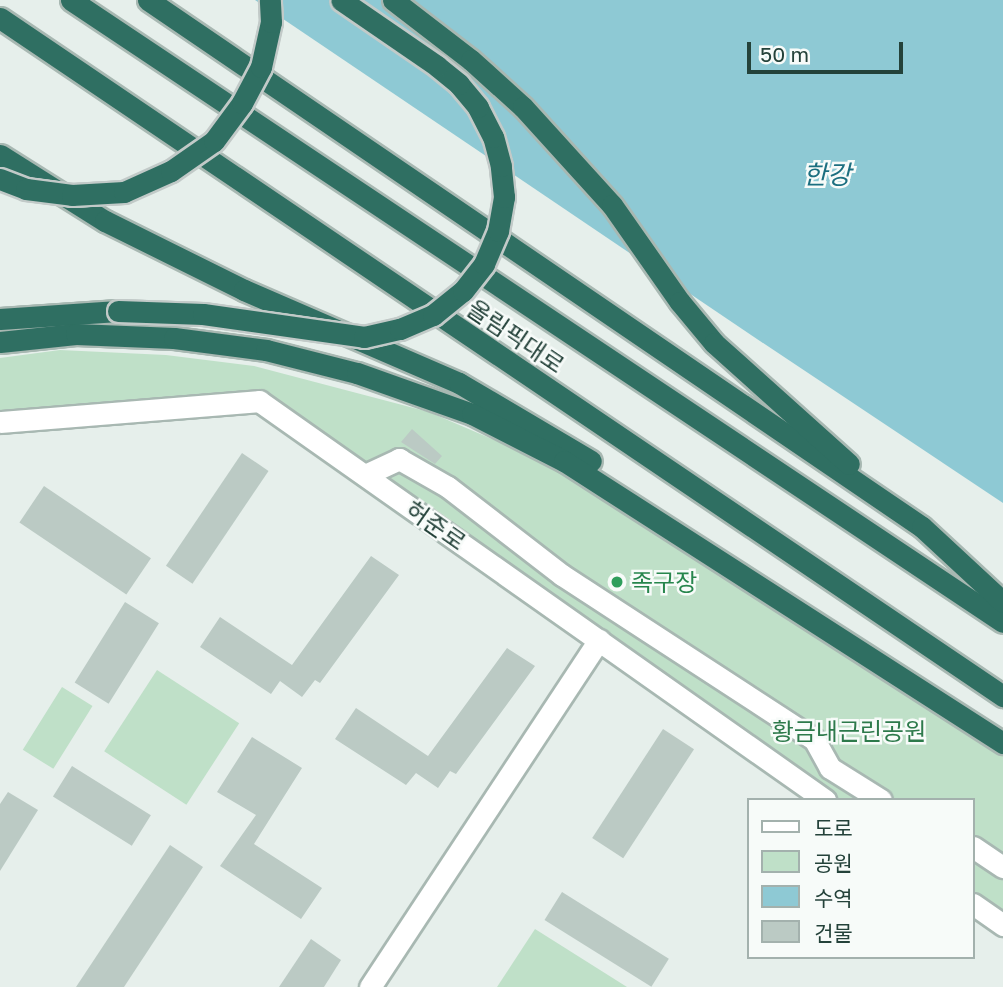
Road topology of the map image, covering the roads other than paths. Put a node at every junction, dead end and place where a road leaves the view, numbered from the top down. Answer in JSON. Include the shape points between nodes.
{"nodes":[{"id":1,"x":71,"y":0,"type":"edge"},
{"id":2,"x":148,"y":0,"type":"edge"},
{"id":3,"x":270,"y":0,"type":"edge"},
{"id":4,"x":341,"y":0,"type":"edge"},
{"id":5,"x":393,"y":0,"type":"edge"},
{"id":6,"x":0,"y":18,"type":"edge"},
{"id":7,"x":0,"y":155,"type":"edge"},
{"id":8,"x":0,"y":179,"type":"edge"},
{"id":9,"x":0,"y":319,"type":"edge"},
{"id":10,"x":0,"y":342,"type":"edge"},
{"id":11,"x":0,"y":422,"type":"edge"},
{"id":12,"x":365,"y":475,"type":"junction"},
{"id":13,"x":657,"y":520,"type":"junction"},
{"id":14,"x":922,"y":527,"type":"junction"},
{"id":15,"x":1003,"y":602,"type":"edge"},
{"id":16,"x":1003,"y":622,"type":"edge"},
{"id":17,"x":599,"y":640,"type":"junction"},
{"id":18,"x":1003,"y":696,"type":"edge"},
{"id":19,"x":1003,"y":743,"type":"edge"},
{"id":20,"x":822,"y":798,"type":"edge"},
{"id":21,"x":878,"y":798,"type":"edge"},
{"id":22,"x":975,"y":848,"type":"edge"},
{"id":23,"x":1003,"y":867,"type":"edge"},
{"id":24,"x":975,"y":905,"type":"edge"},
{"id":25,"x":1003,"y":925,"type":"edge"},
{"id":26,"x":370,"y":987,"type":"edge"}],
"edges":[{"from":1,"to":16,"type":"highway","name":"올림픽대로"},
{"from":2,"to":14,"type":"highway"},
{"from":3,"to":8,"type":"highway","bridge":true,"via":[[271,22],[261,67],[242,103],[214,141],[171,172],[124,191],[72,195],[26,189]]},
{"from":4,"to":9,"type":"highway","bridge":true,"via":[[459,84],[494,137],[504,197],[498,231],[484,264],[463,291],[432,315],[364,337],[203,314],[118,311]]},
{"from":5,"to":14,"type":"highway","via":[[471,60],[564,149],[612,205],[714,343]]},
{"from":6,"to":18,"type":"highway","name":"올림픽대로"},
{"from":7,"to":13,"type":"highway","via":[[105,221],[244,290],[471,390],[612,474]]},
{"from":10,"to":13,"type":"highway","via":[[76,334],[174,338],[266,350],[357,373],[472,414],[564,461]]},
{"from":11,"to":12,"type":"street","name":"허준로","via":[[259,401]]},
{"from":12,"to":17,"type":"street","name":"허준로"},
{"from":12,"to":21,"type":"street","via":[[399,459],[448,487],[562,575],[814,739],[830,768]]},
{"from":13,"to":19,"type":"highway"},
{"from":14,"to":15,"type":"highway"},
{"from":17,"to":20,"type":"street","name":"허준로"},
{"from":17,"to":26,"type":"street"},
{"from":22,"to":23,"type":"street"},
{"from":24,"to":25,"type":"street"}]}
